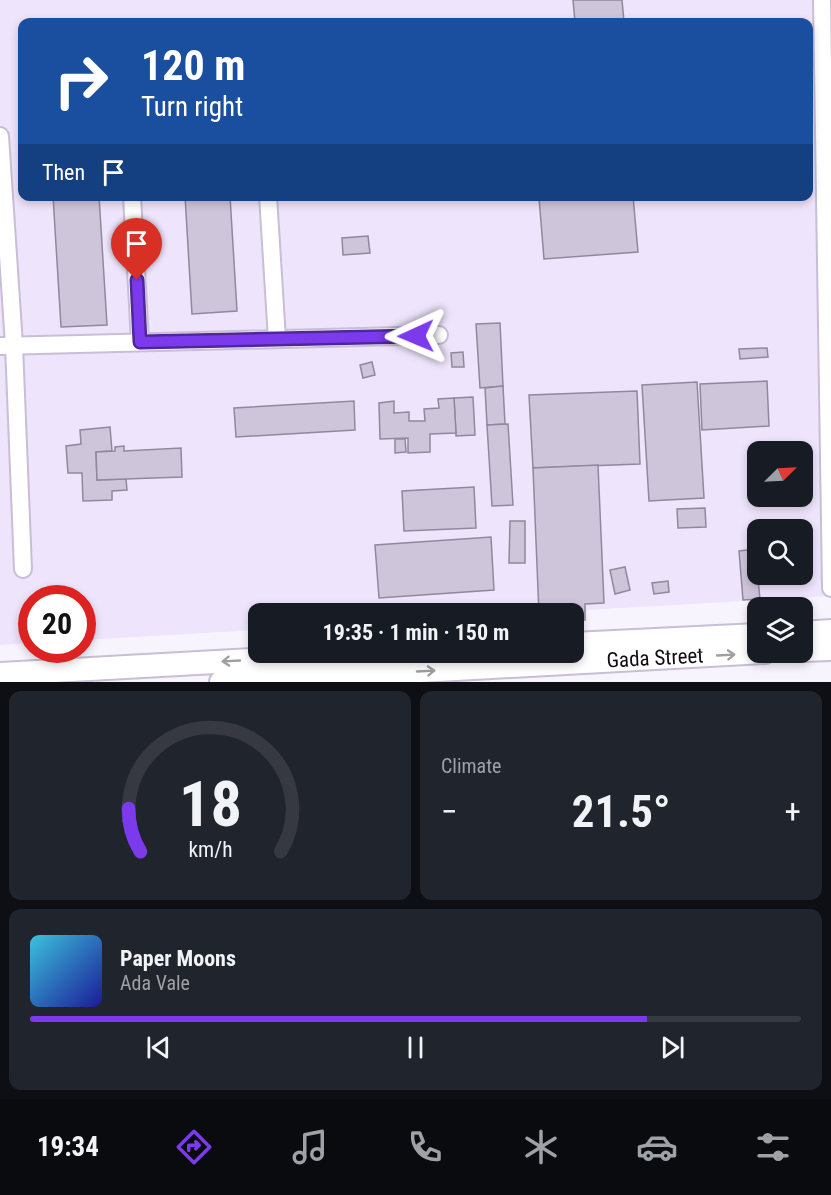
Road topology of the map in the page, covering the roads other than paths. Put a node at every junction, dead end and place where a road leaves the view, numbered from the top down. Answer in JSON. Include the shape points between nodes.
{"nodes":[{"id":1,"x":822,"y":0,"type":"edge"},
{"id":2,"x":827,"y":122,"type":"edge"},
{"id":3,"x":0,"y":136,"type":"edge"},
{"id":4,"x":132,"y":201,"type":"edge"},
{"id":5,"x":268,"y":201,"type":"edge"},
{"id":6,"x":439,"y":335,"type":"dead end"},
{"id":7,"x":277,"y":339,"type":"junction"},
{"id":8,"x":140,"y":342,"type":"junction"},
{"id":9,"x":7,"y":346,"type":"edge"},
{"id":10,"x":23,"y":568,"type":"dead end"},
{"id":11,"x":831,"y":588,"type":"edge"},
{"id":12,"x":831,"y":631,"type":"edge"},
{"id":13,"x":813,"y":632,"type":"edge"},
{"id":14,"x":747,"y":636,"type":"edge"},
{"id":15,"x":584,"y":643,"type":"edge"},
{"id":16,"x":831,"y":649,"type":"edge"},
{"id":17,"x":813,"y":650,"type":"edge"},
{"id":18,"x":747,"y":653,"type":"edge"},
{"id":19,"x":248,"y":660,"type":"edge"},
{"id":20,"x":0,"y":674,"type":"edge"},
{"id":21,"x":221,"y":682,"type":"edge"}],
"edges":[{"from":1,"to":2,"type":"street"},
{"from":2,"to":11,"type":"street"},
{"from":3,"to":9,"type":"street"},
{"from":4,"to":8,"type":"street"},
{"from":5,"to":7,"type":"street"},
{"from":6,"to":7,"type":"street"},
{"from":7,"to":8,"type":"street"},
{"from":8,"to":9,"type":"street"},
{"from":9,"to":10,"type":"street"},
{"from":12,"to":13,"type":"main road"},
{"from":14,"to":15,"type":"main road"},
{"from":16,"to":17,"type":"main road"},
{"from":21,"to":18,"type":"main road","name":"Gada Street","one_way":true},
{"from":19,"to":20,"type":"main road","one_way":true}]}
